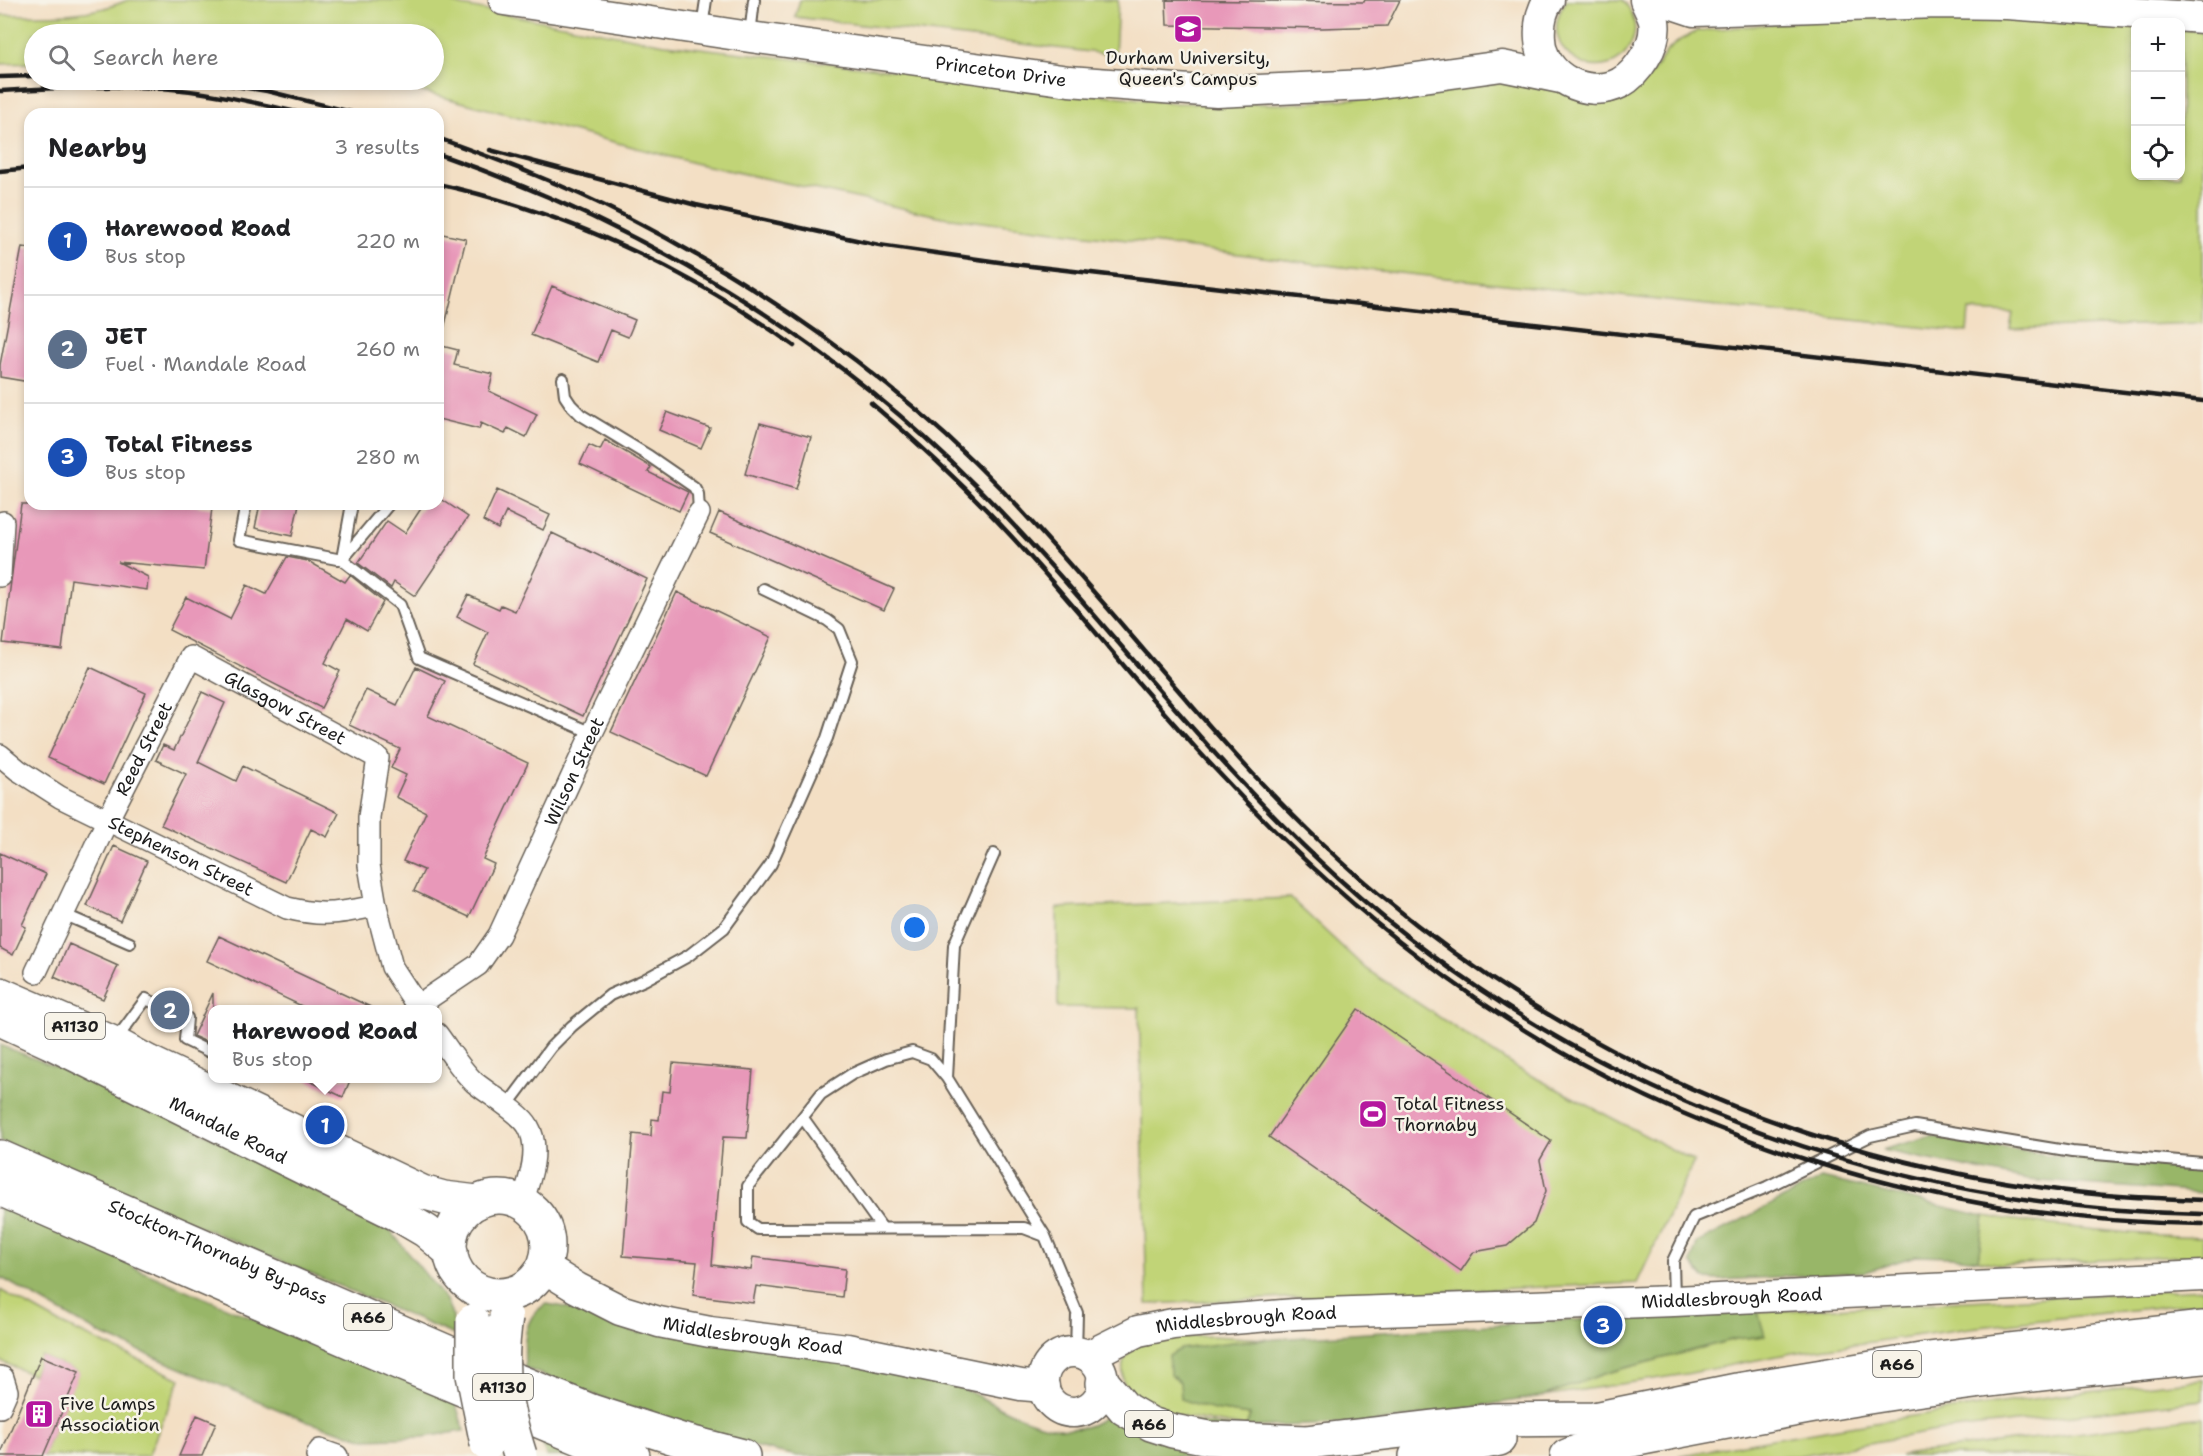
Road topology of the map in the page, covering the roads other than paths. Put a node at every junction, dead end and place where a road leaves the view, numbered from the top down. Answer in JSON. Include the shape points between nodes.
{"nodes":[{"id":1,"x":706,"y":0,"type":"edge"},
{"id":2,"x":754,"y":0,"type":"edge"},
{"id":3,"x":1645,"y":0,"type":"edge"},
{"id":4,"x":1661,"y":0,"type":"edge"},
{"id":5,"x":510,"y":1,"type":"edge"},
{"id":6,"x":1694,"y":11,"type":"junction"},
{"id":7,"x":1544,"y":14,"type":"edge"},
{"id":8,"x":2203,"y":18,"type":"edge"},
{"id":9,"x":701,"y":30,"type":"junction"},
{"id":10,"x":750,"y":37,"type":"junction"},
{"id":11,"x":1653,"y":45,"type":"junction"},
{"id":12,"x":1502,"y":66,"type":"junction"},
{"id":13,"x":1561,"y":78,"type":"junction"},
{"id":14,"x":563,"y":379,"type":"dead end"},
{"id":15,"x":245,"y":510,"type":"edge"},
{"id":16,"x":351,"y":510,"type":"edge"},
{"id":17,"x":384,"y":510,"type":"edge"},
{"id":18,"x":699,"y":513,"type":"joint"},
{"id":19,"x":3,"y":522,"type":"dead end"},
{"id":20,"x":342,"y":560,"type":"junction"},
{"id":21,"x":0,"y":576,"type":"edge"},
{"id":22,"x":763,"y":589,"type":"dead end"},
{"id":23,"x":191,"y":657,"type":"joint"},
{"id":24,"x":592,"y":733,"type":"junction"},
{"id":25,"x":0,"y":755,"type":"edge"},
{"id":26,"x":108,"y":819,"type":"junction"},
{"id":27,"x":994,"y":854,"type":"dead end"},
{"id":28,"x":376,"y":906,"type":"junction"},
{"id":29,"x":63,"y":914,"type":"junction"},
{"id":30,"x":130,"y":943,"type":"dead end"},
{"id":31,"x":36,"y":972,"type":"dead end"},
{"id":32,"x":0,"y":994,"type":"edge"},
{"id":33,"x":416,"y":1005,"type":"edge"},
{"id":34,"x":422,"y":1005,"type":"edge"},
{"id":35,"x":0,"y":1019,"type":"edge"},
{"id":36,"x":442,"y":1039,"type":"edge"},
{"id":37,"x":113,"y":1043,"type":"junction"},
{"id":38,"x":208,"y":1051,"type":"edge"},
{"id":39,"x":946,"y":1078,"type":"junction"},
{"id":40,"x":506,"y":1107,"type":"junction"},
{"id":41,"x":803,"y":1118,"type":"junction"},
{"id":42,"x":0,"y":1157,"type":"edge"},
{"id":43,"x":2203,"y":1163,"type":"edge"},
{"id":44,"x":0,"y":1189,"type":"edge"},
{"id":45,"x":477,"y":1202,"type":"junction"},
{"id":46,"x":522,"y":1202,"type":"junction"},
{"id":47,"x":882,"y":1228,"type":"junction"},
{"id":48,"x":1045,"y":1236,"type":"junction"},
{"id":49,"x":451,"y":1252,"type":"junction"},
{"id":50,"x":2203,"y":1276,"type":"edge"},
{"id":51,"x":533,"y":1278,"type":"junction"},
{"id":52,"x":467,"y":1282,"type":"junction"},
{"id":53,"x":1674,"y":1301,"type":"junction"},
{"id":54,"x":2203,"y":1328,"type":"edge"},
{"id":55,"x":2203,"y":1357,"type":"edge"},
{"id":56,"x":2163,"y":1361,"type":"junction"},
{"id":57,"x":2203,"y":1363,"type":"edge"},
{"id":58,"x":1089,"y":1364,"type":"junction"},
{"id":59,"x":0,"y":1377,"type":"edge"},
{"id":60,"x":1044,"y":1387,"type":"junction"},
{"id":61,"x":0,"y":1407,"type":"edge"},
{"id":62,"x":1582,"y":1441,"type":"edge"},
{"id":63,"x":505,"y":1453,"type":"edge"},
{"id":64,"x":317,"y":1456,"type":"edge"},
{"id":65,"x":337,"y":1456,"type":"edge"},
{"id":66,"x":633,"y":1456,"type":"edge"},
{"id":67,"x":742,"y":1456,"type":"edge"},
{"id":68,"x":1416,"y":1456,"type":"edge"},
{"id":69,"x":1550,"y":1456,"type":"edge"}],
"edges":[{"from":1,"to":9,"type":"lane"},
{"from":2,"to":10,"type":"lane"},
{"from":3,"to":11,"type":"street","via":[[1654,22]]},
{"from":4,"to":6,"type":"street"},
{"from":5,"to":9,"type":"street","name":"Princeton Drive"},
{"from":6,"to":8,"type":"street","via":[[2007,4]]},
{"from":6,"to":11,"type":"street"},
{"from":7,"to":12,"type":"street"},
{"from":7,"to":13,"type":"street","via":[[1540,48],[1549,67]]},
{"from":9,"to":10,"type":"street","name":"Princeton Drive"},
{"from":10,"to":12,"type":"street","name":"Princeton Drive","via":[[1069,81],[1217,92],[1366,85]]},
{"from":11,"to":13,"type":"street","name":"Princeton Drive","via":[[1635,71],[1618,84],[1586,88]]},
{"from":12,"to":13,"type":"street","name":"Princeton Drive"},
{"from":14,"to":18,"type":"lane","via":[[565,396],[581,415],[694,487]]},
{"from":15,"to":20,"type":"lane","via":[[239,540]]},
{"from":16,"to":20,"type":"lane"},
{"from":17,"to":20,"type":"lane"},
{"from":18,"to":24,"type":"street","name":"Wilson Street"},
{"from":19,"to":21,"type":"street"},
{"from":20,"to":24,"type":"lane","via":[[400,605],[419,658]]},
{"from":22,"to":40,"type":"lane","via":[[827,620],[839,630],[852,661],[827,738],[771,864],[724,928],[688,956],[610,995],[572,1026],[551,1047]]},
{"from":23,"to":26,"type":"street","name":"Reed Street"},
{"from":23,"to":28,"type":"street","name":"Glasgow Street","via":[[378,758],[369,817],[369,865]]},
{"from":24,"to":34,"type":"street","name":"Wilson Street","via":[[499,935],[478,965]]},
{"from":25,"to":26,"type":"street","name":"Stephenson Street","via":[[60,797]]},
{"from":26,"to":28,"type":"street","name":"Stephenson Street","via":[[287,908],[313,914]]},
{"from":26,"to":29,"type":"street","name":"Reed Street"},
{"from":27,"to":39,"type":"lane","via":[[954,945]]},
{"from":28,"to":33,"type":"street","via":[[392,967]]},
{"from":29,"to":30,"type":"lane"},
{"from":29,"to":31,"type":"street","name":"Reed Street"},
{"from":32,"to":37,"type":"main road","name":"Mandale Road","number":"A1130"},
{"from":35,"to":49,"type":"main road","name":"Mandale Road","number":"A1130","via":[[370,1199],[426,1231]]},
{"from":36,"to":40,"type":"street","via":[[472,1080]]},
{"from":37,"to":38,"type":"lane","via":[[146,999],[187,1018],[185,1040]]},
{"from":37,"to":45,"type":"main road","name":"Mandale Road","number":"A1130","via":[[222,1092],[422,1192]]},
{"from":39,"to":41,"type":"lane","via":[[931,1059],[912,1052],[886,1059],[852,1074],[821,1095]]},
{"from":39,"to":48,"type":"lane"},
{"from":40,"to":46,"type":"street","via":[[528,1126],[534,1147],[531,1179]]},
{"from":41,"to":47,"type":"lane"},
{"from":41,"to":47,"type":"lane","via":[[748,1186],[748,1222],[758,1229]]},
{"from":42,"to":67,"type":"main road","name":"Stockton-Thornaby By-pass","number":"A66","via":[[591,1411]]},
{"from":43,"to":53,"type":"lane","via":[[2072,1152],[1915,1126],[1870,1136],[1767,1187],[1694,1217],[1673,1261]]},
{"from":44,"to":66,"type":"main road","name":"Stockton-Thornaby By-pass","number":"A66","via":[[395,1361],[582,1439]]},
{"from":45,"to":46,"type":"main road","number":"A1130","via":[[492,1197]]},
{"from":45,"to":49,"type":"main road","via":[[456,1222]]},
{"from":46,"to":51,"type":"main road","number":"A1130","via":[[543,1224],[548,1246]]},
{"from":47,"to":48,"type":"lane","via":[[1024,1228]]},
{"from":48,"to":58,"type":"lane","via":[[1077,1313]]},
{"from":49,"to":52,"type":"main road","number":"A1130"},
{"from":50,"to":53,"type":"street","name":"Middlesbrough Road"},
{"from":51,"to":52,"type":"main road","via":[[509,1294],[479,1290]]},
{"from":51,"to":60,"type":"street","name":"Middlesbrough Road","via":[[577,1288],[611,1306],[659,1322],[847,1349]]},
{"from":51,"to":63,"type":"main road","number":"A1130","bridge":true,"via":[[506,1317],[502,1344],[507,1415]]},
{"from":52,"to":63,"type":"main road","number":"A1130","bridge":true,"via":[[473,1321],[473,1375]]},
{"from":53,"to":58,"type":"street","name":"Middlesbrough Road","via":[[1295,1314],[1173,1324],[1138,1331]]},
{"from":54,"to":62,"type":"main road","number":"A66","via":[[1921,1360],[1737,1390]]},
{"from":55,"to":56,"type":"main road","number":"A66"},
{"from":56,"to":57,"type":"main road","number":"A66"},
{"from":56,"to":62,"type":"main road","number":"A66","via":[[1921,1389]]},
{"from":58,"to":60,"type":"street","name":"Middlesbrough Road","via":[[1067,1353],[1051,1362]]},
{"from":58,"to":60,"type":"street","name":"Middlesbrough Road","via":[[1101,1393],[1080,1411],[1061,1410]]},
{"from":58,"to":62,"type":"main road","number":"A66","via":[[1125,1409],[1151,1424],[1209,1438],[1306,1442],[1494,1420]]},
{"from":59,"to":61,"type":"street","via":[[7,1391]]},
{"from":62,"to":68,"type":"main road","number":"A66"},
{"from":62,"to":69,"type":"main road","number":"A66"},
{"from":64,"to":65,"type":"street","via":[[320,1450]]}]}
